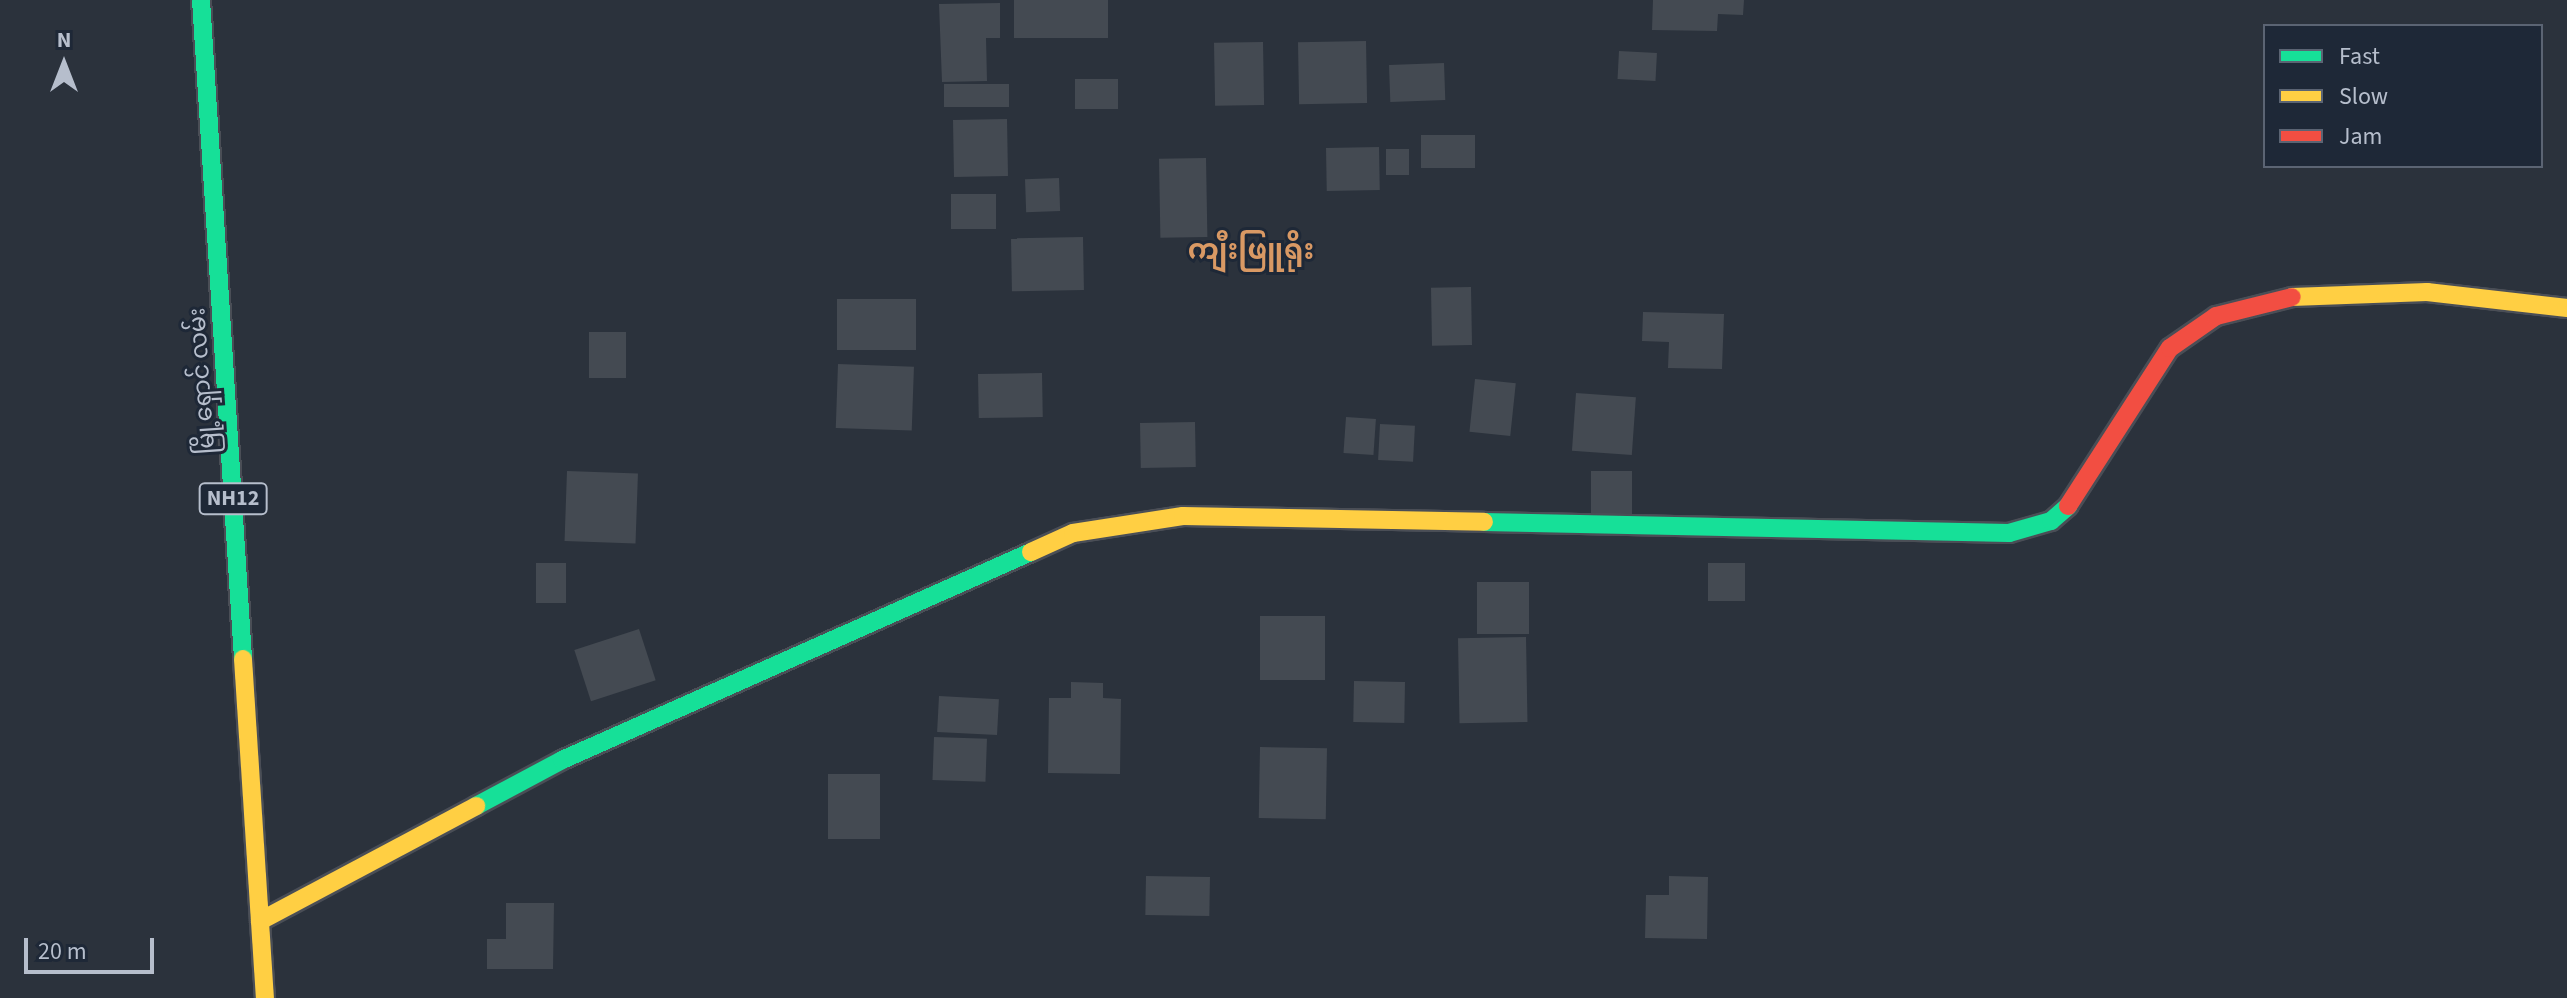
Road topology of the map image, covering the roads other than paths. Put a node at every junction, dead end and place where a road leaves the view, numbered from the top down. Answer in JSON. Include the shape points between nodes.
{"nodes":[{"id":1,"x":201,"y":0,"type":"edge"},
{"id":2,"x":2567,"y":308,"type":"edge"},
{"id":3,"x":260,"y":921,"type":"junction"},
{"id":4,"x":265,"y":998,"type":"edge"}],
"edges":[{"from":1,"to":3,"type":"main road","name":"မြို့ရှောင် လမ်း","number":"NH12"},
{"from":2,"to":3,"type":"main road","via":[[2427,292],[2266,298],[2216,316],[2170,348],[2081,495],[2051,521],[2009,533],[1183,516],[1073,533],[562,760]]},
{"from":3,"to":4,"type":"main road","name":"မြို့ရှောင် လမ်း","number":"NH12"}]}
